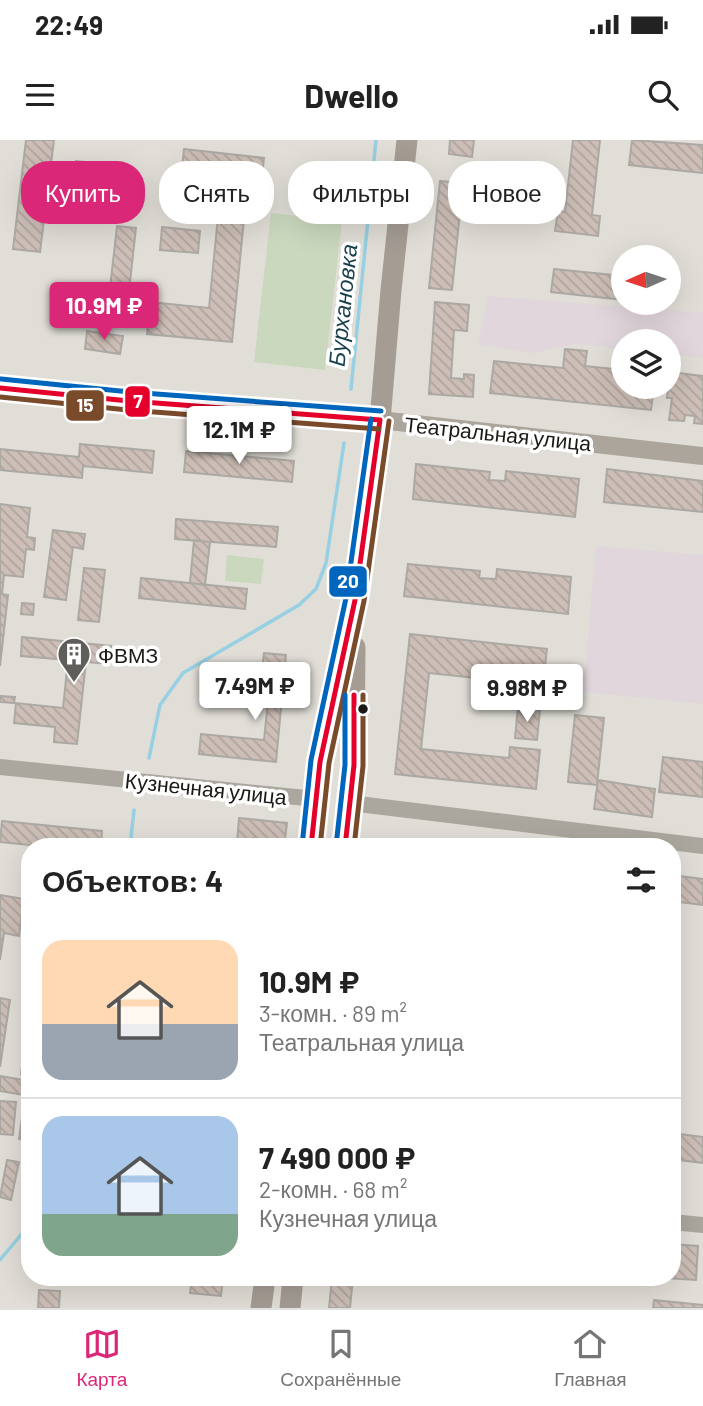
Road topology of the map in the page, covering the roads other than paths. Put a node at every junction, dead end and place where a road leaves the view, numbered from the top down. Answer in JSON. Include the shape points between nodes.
{"nodes":[{"id":1,"x":407,"y":140,"type":"edge"},
{"id":2,"x":0,"y":387,"type":"edge"},
{"id":3,"x":380,"y":420,"type":"junction"},
{"id":4,"x":703,"y":456,"type":"edge"},
{"id":5,"x":355,"y":600,"type":"junction"},
{"id":6,"x":0,"y":766,"type":"edge"},
{"id":7,"x":316,"y":799,"type":"junction"},
{"id":8,"x":350,"y":803,"type":"junction"},
{"id":9,"x":312,"y":838,"type":"edge"},
{"id":10,"x":346,"y":838,"type":"edge"},
{"id":11,"x":637,"y":838,"type":"edge"},
{"id":12,"x":681,"y":843,"type":"edge"},
{"id":13,"x":703,"y":846,"type":"edge"},
{"id":14,"x":681,"y":1223,"type":"edge"},
{"id":15,"x":703,"y":1225,"type":"edge"},
{"id":16,"x":264,"y":1286,"type":"edge"},
{"id":17,"x":292,"y":1286,"type":"edge"},
{"id":18,"x":261,"y":1308,"type":"edge"},
{"id":19,"x":290,"y":1308,"type":"edge"}],
"edges":[{"from":1,"to":3,"type":"main road"},
{"from":2,"to":3,"type":"main road","name":"Театральная улица"},
{"from":3,"to":4,"type":"main road","name":"Театральная улица"},
{"from":3,"to":5,"type":"main road"},
{"from":5,"to":7,"type":"main road"},
{"from":5,"to":8,"type":"main road"},
{"from":6,"to":7,"type":"street","name":"Кузнечная улица"},
{"from":7,"to":8,"type":"main road","name":"Кузнечная улица"},
{"from":7,"to":9,"type":"main road"},
{"from":8,"to":10,"type":"main road"},
{"from":8,"to":11,"type":"street","name":"Кузнечная улица"},
{"from":12,"to":13,"type":"street","name":"Кузнечная улица"},
{"from":14,"to":15,"type":"street"},
{"from":16,"to":18,"type":"main road"},
{"from":17,"to":19,"type":"main road"}]}
